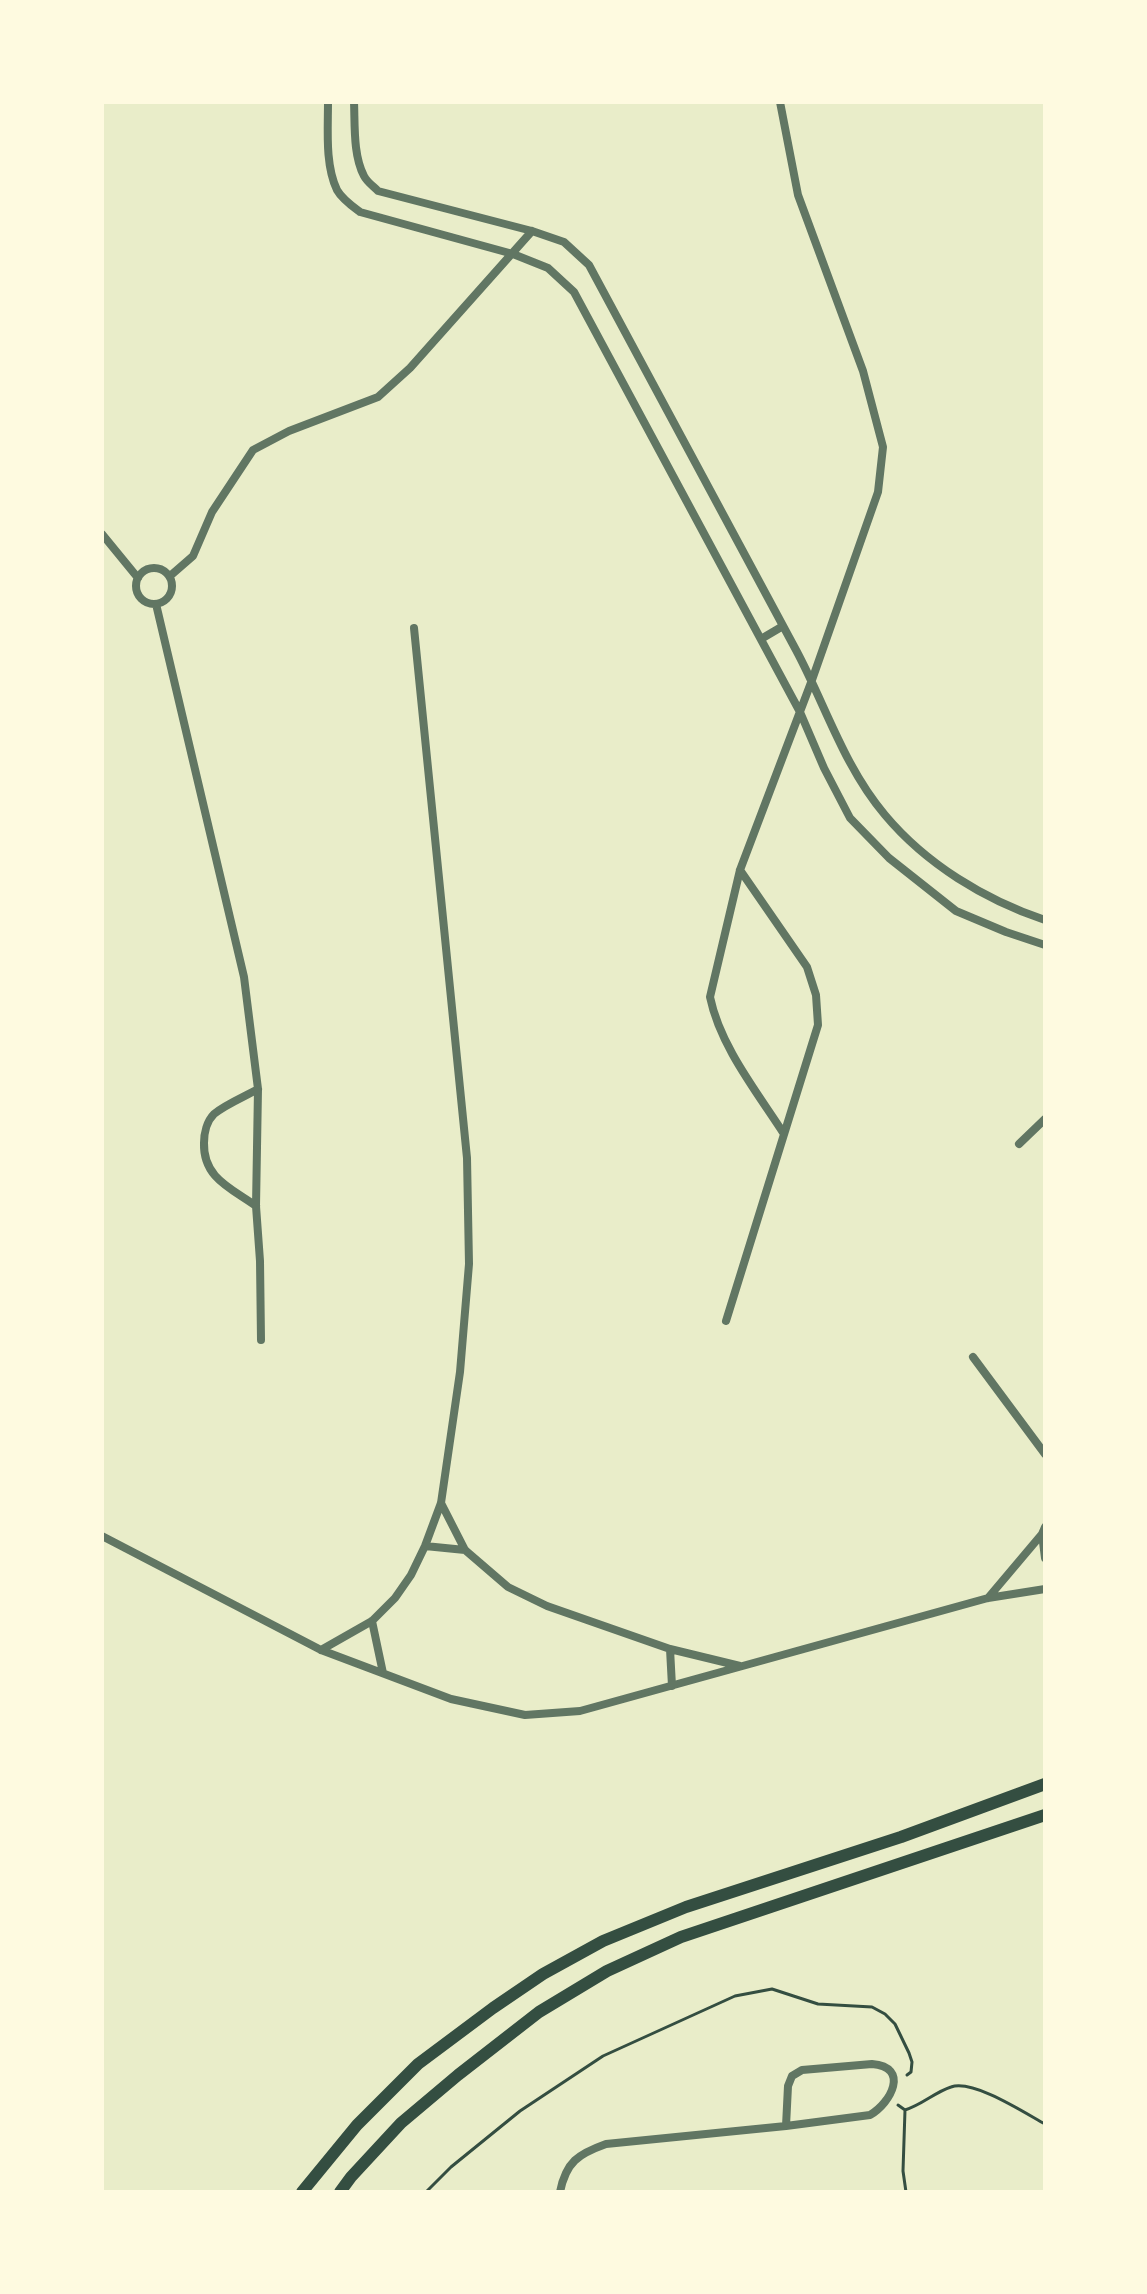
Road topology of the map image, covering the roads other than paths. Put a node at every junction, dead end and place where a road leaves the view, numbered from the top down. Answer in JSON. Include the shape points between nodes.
{"nodes":[{"id":1,"x":328,"y":102,"type":"edge"},
{"id":2,"x":354,"y":102,"type":"edge"},
{"id":3,"x":780,"y":102,"type":"edge"},
{"id":4,"x":532,"y":231,"type":"junction"},
{"id":5,"x":513,"y":254,"type":"junction"},
{"id":6,"x":102,"y":534,"type":"edge"},
{"id":7,"x":170,"y":576,"type":"junction"},
{"id":8,"x":138,"y":578,"type":"junction"},
{"id":9,"x":156,"y":604,"type":"junction"},
{"id":10,"x":783,"y":626,"type":"junction"},
{"id":11,"x":414,"y":628,"type":"dead end"},
{"id":12,"x":761,"y":639,"type":"junction"},
{"id":13,"x":812,"y":680,"type":"junction"},
{"id":14,"x":800,"y":712,"type":"junction"},
{"id":15,"x":740,"y":870,"type":"junction"},
{"id":16,"x":1045,"y":920,"type":"edge"},
{"id":17,"x":1045,"y":945,"type":"edge"},
{"id":18,"x":258,"y":1089,"type":"junction"},
{"id":19,"x":1045,"y":1119,"type":"edge"},
{"id":20,"x":784,"y":1134,"type":"junction"},
{"id":21,"x":1019,"y":1144,"type":"dead end"},
{"id":22,"x":256,"y":1206,"type":"junction"},
{"id":23,"x":726,"y":1321,"type":"dead end"},
{"id":24,"x":261,"y":1340,"type":"dead end"},
{"id":25,"x":973,"y":1357,"type":"dead end"},
{"id":26,"x":1045,"y":1454,"type":"edge"},
{"id":27,"x":441,"y":1503,"type":"junction"},
{"id":28,"x":1044,"y":1531,"type":"edge"},
{"id":29,"x":102,"y":1536,"type":"edge"},
{"id":30,"x":425,"y":1546,"type":"junction"},
{"id":31,"x":465,"y":1550,"type":"junction"},
{"id":32,"x":1045,"y":1558,"type":"edge"},
{"id":33,"x":1045,"y":1589,"type":"edge"},
{"id":34,"x":988,"y":1598,"type":"junction"},
{"id":35,"x":372,"y":1621,"type":"junction"},
{"id":36,"x":670,"y":1649,"type":"junction"},
{"id":37,"x":321,"y":1650,"type":"junction"},
{"id":38,"x":741,"y":1667,"type":"junction"},
{"id":39,"x":383,"y":1673,"type":"junction"},
{"id":40,"x":672,"y":1686,"type":"junction"},
{"id":41,"x":1045,"y":1784,"type":"edge"},
{"id":42,"x":1045,"y":1815,"type":"edge"},
{"id":43,"x":786,"y":2126,"type":"junction"},
{"id":44,"x":302,"y":2192,"type":"edge"},
{"id":45,"x":340,"y":2192,"type":"edge"},
{"id":46,"x":560,"y":2192,"type":"edge"}],
"edges":[{"from":1,"to":5,"type":"street","via":[[332,168],[338,191],[348,203],[360,212]]},
{"from":2,"to":4,"type":"street","via":[[360,164],[378,191]]},
{"from":3,"to":13,"type":"street","via":[[798,195],[863,371],[883,447],[878,492]]},
{"from":4,"to":5,"type":"street"},
{"from":4,"to":10,"type":"street","via":[[564,242],[589,265]]},
{"from":5,"to":7,"type":"street","via":[[378,397],[253,450],[212,512],[193,556]]},
{"from":5,"to":12,"type":"street","via":[[548,268],[574,292]]},
{"from":6,"to":8,"type":"street"},
{"from":7,"to":8,"type":"street","via":[[153,568]]},
{"from":7,"to":9,"type":"street","via":[[171,594]]},
{"from":8,"to":9,"type":"street","via":[[140,596]]},
{"from":9,"to":18,"type":"street","via":[[244,977]]},
{"from":10,"to":12,"type":"street"},
{"from":10,"to":13,"type":"street"},
{"from":11,"to":27,"type":"street","via":[[467,1158],[469,1264]]},
{"from":12,"to":14,"type":"street"},
{"from":13,"to":14,"type":"street"},
{"from":13,"to":16,"type":"street","via":[[852,766],[884,815],[931,860],[977,889]]},
{"from":14,"to":15,"type":"street"},
{"from":14,"to":17,"type":"street","via":[[850,818],[889,858],[956,911]]},
{"from":15,"to":20,"type":"street","via":[[710,997],[724,1039]]},
{"from":15,"to":20,"type":"street","via":[[807,967],[816,995],[818,1025]]},
{"from":18,"to":22,"type":"street"},
{"from":18,"to":22,"type":"street","via":[[213,1115],[203,1146],[215,1177]]},
{"from":19,"to":21,"type":"street"},
{"from":20,"to":23,"type":"street"},
{"from":22,"to":24,"type":"street"},
{"from":25,"to":26,"type":"street"},
{"from":27,"to":30,"type":"street"},
{"from":27,"to":31,"type":"street"},
{"from":28,"to":32,"type":"street"},
{"from":28,"to":34,"type":"street"},
{"from":29,"to":37,"type":"street"},
{"from":30,"to":31,"type":"street"},
{"from":30,"to":35,"type":"street","via":[[395,1598]]},
{"from":31,"to":36,"type":"street","via":[[508,1587],[534,1600]]},
{"from":33,"to":34,"type":"street"},
{"from":34,"to":38,"type":"street"},
{"from":35,"to":37,"type":"street"},
{"from":35,"to":39,"type":"street"},
{"from":36,"to":38,"type":"street"},
{"from":36,"to":40,"type":"street"},
{"from":37,"to":39,"type":"street"},
{"from":38,"to":40,"type":"street"},
{"from":39,"to":40,"type":"street","via":[[451,1699],[525,1715],[580,1711]]},
{"from":41,"to":44,"type":"main road","via":[[686,1907],[603,1941],[543,1974],[418,2064],[357,2125]]},
{"from":42,"to":45,"type":"main road","via":[[681,1937],[607,1971],[539,2012],[458,2075],[401,2123]]},
{"from":43,"to":43,"type":"street","via":[[870,2115],[893,2089],[891,2071],[872,2064],[802,2070],[788,2086]]},
{"from":43,"to":46,"type":"street","via":[[606,2144],[582,2153],[566,2170]]}]}
